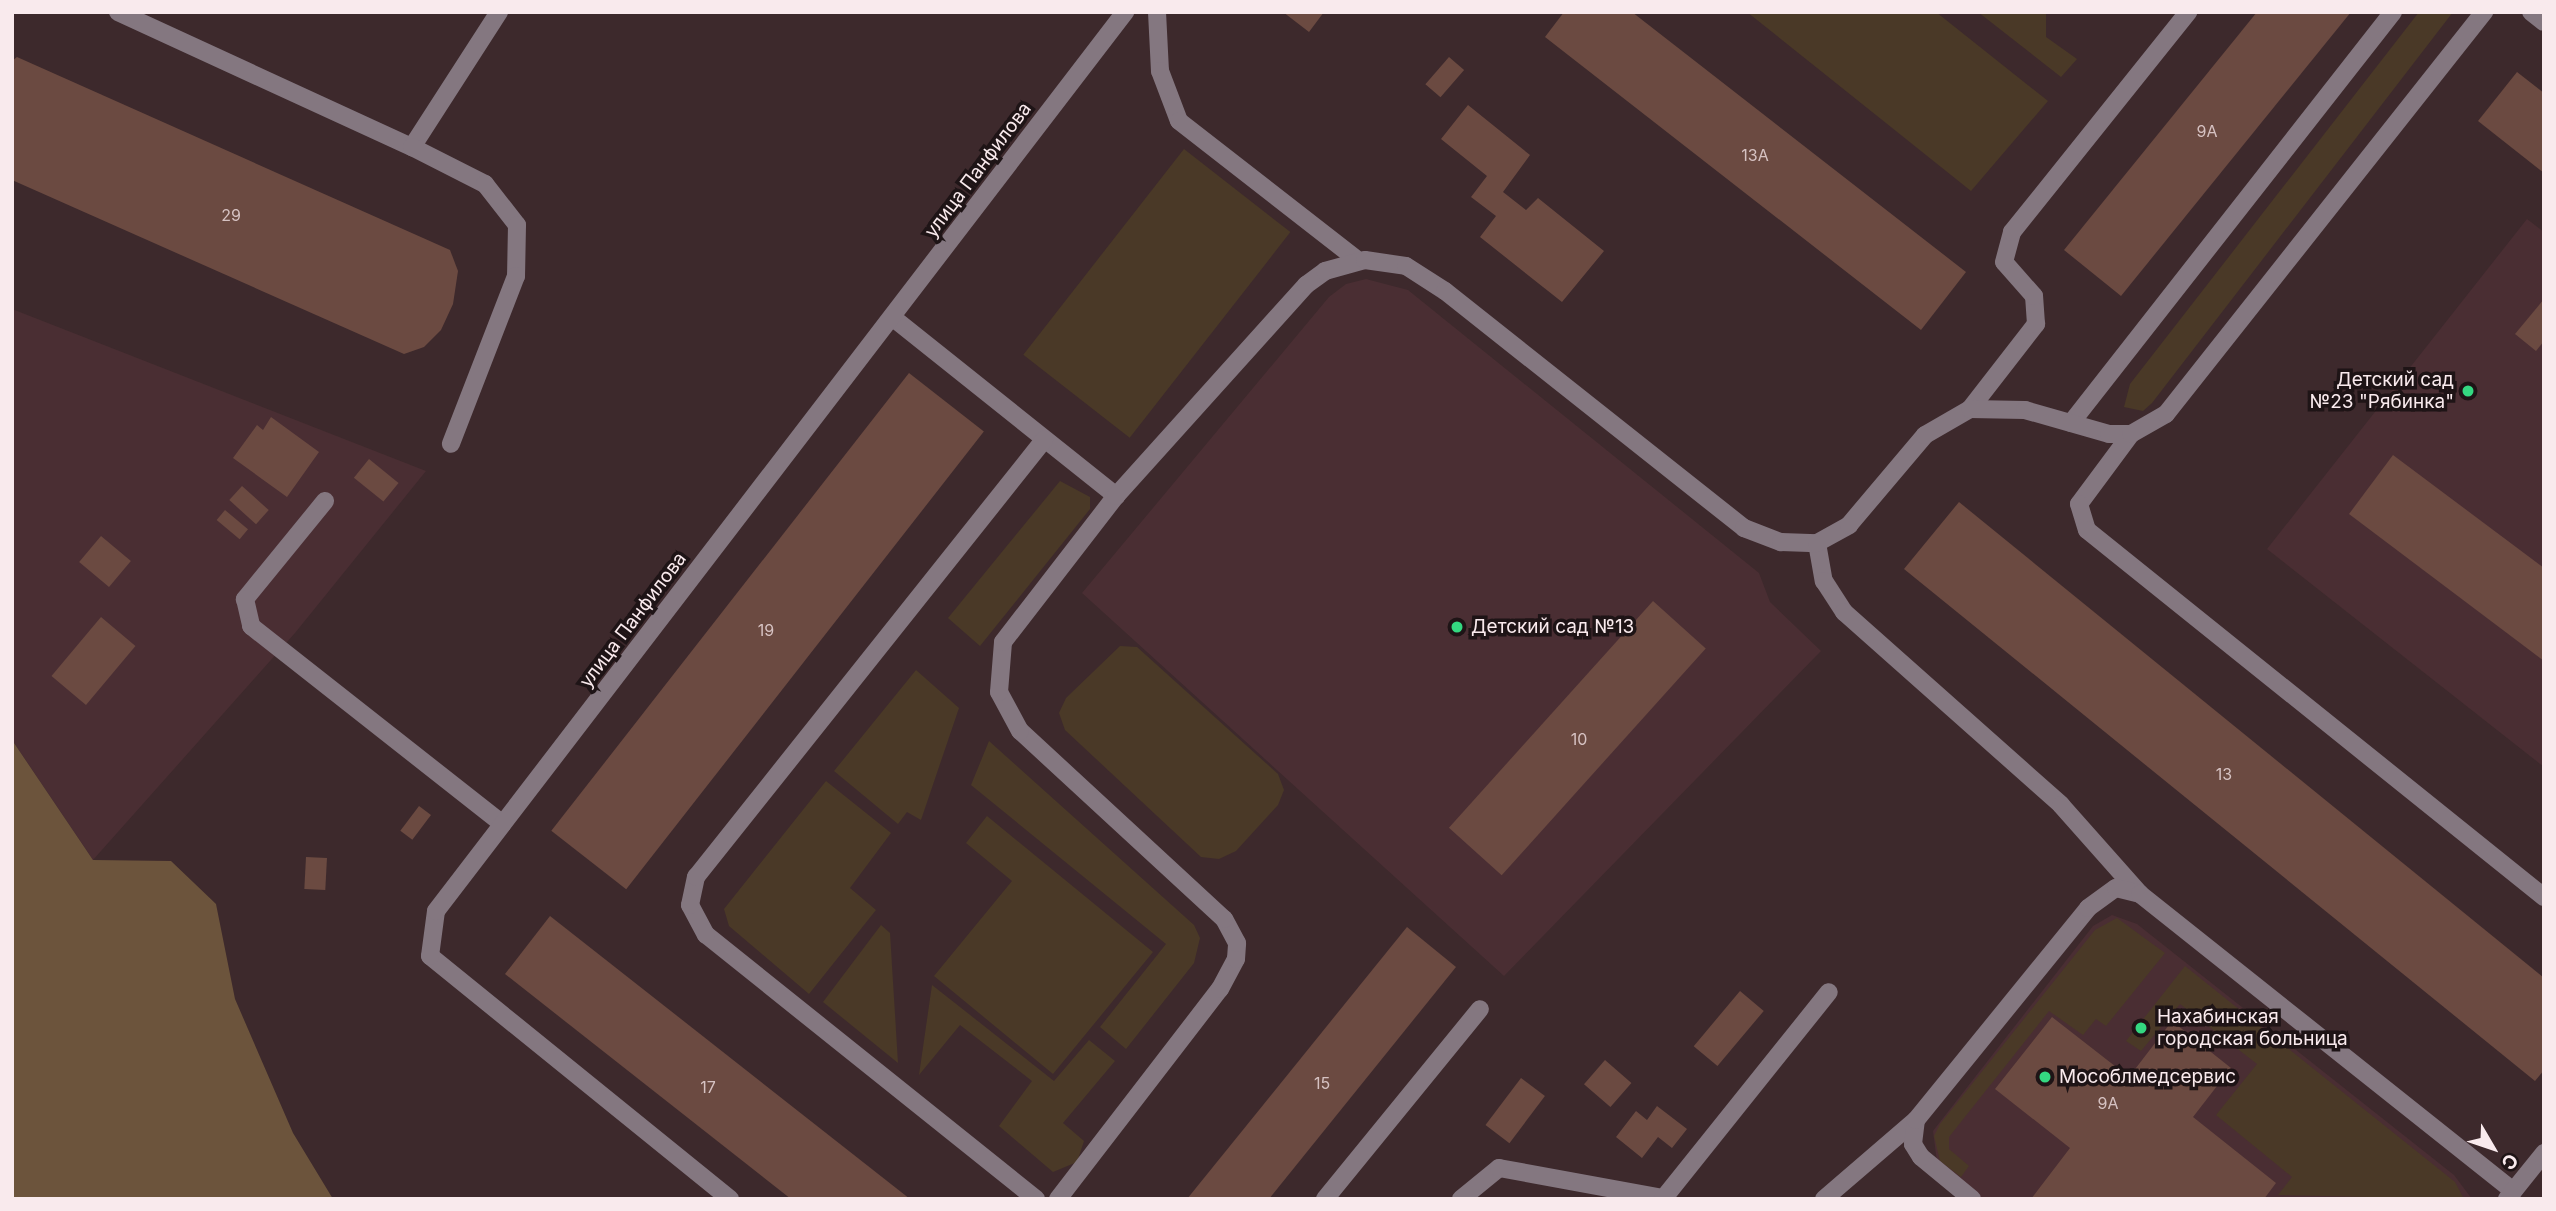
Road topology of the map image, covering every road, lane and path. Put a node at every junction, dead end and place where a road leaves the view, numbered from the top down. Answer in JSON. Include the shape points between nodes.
{"nodes":[{"id":1,"x":118,"y":12,"type":"edge"},
{"id":2,"x":499,"y":12,"type":"edge"},
{"id":3,"x":1125,"y":12,"type":"edge"},
{"id":4,"x":1157,"y":12,"type":"edge"},
{"id":5,"x":2188,"y":12,"type":"edge"},
{"id":6,"x":2393,"y":12,"type":"edge"},
{"id":7,"x":2484,"y":12,"type":"edge"},
{"id":8,"x":2531,"y":12,"type":"edge"},
{"id":9,"x":2544,"y":22,"type":"edge"},
{"id":10,"x":412,"y":147,"type":"junction"},
{"id":11,"x":1359,"y":261,"type":"junction"},
{"id":12,"x":892,"y":317,"type":"junction"},
{"id":13,"x":1970,"y":410,"type":"junction"},
{"id":14,"x":2071,"y":423,"type":"junction"},
{"id":15,"x":2131,"y":434,"type":"junction"},
{"id":16,"x":1044,"y":440,"type":"junction"},
{"id":17,"x":451,"y":444,"type":"dead end"},
{"id":18,"x":1116,"y":496,"type":"junction"},
{"id":19,"x":325,"y":501,"type":"dead end"},
{"id":20,"x":1817,"y":543,"type":"junction"},
{"id":21,"x":503,"y":824,"type":"junction"},
{"id":22,"x":2140,"y":894,"type":"junction"},
{"id":23,"x":2544,"y":897,"type":"edge"},
{"id":24,"x":1829,"y":992,"type":"dead end"},
{"id":25,"x":1480,"y":1009,"type":"dead end"},
{"id":26,"x":1916,"y":1120,"type":"junction"},
{"id":27,"x":2544,"y":1153,"type":"edge"},
{"id":28,"x":2510,"y":1195,"type":"edge"},
{"id":29,"x":730,"y":1199,"type":"edge"},
{"id":30,"x":1036,"y":1199,"type":"edge"},
{"id":31,"x":1058,"y":1199,"type":"edge"},
{"id":32,"x":1325,"y":1199,"type":"edge"},
{"id":33,"x":1461,"y":1199,"type":"edge"},
{"id":34,"x":1663,"y":1199,"type":"edge"},
{"id":35,"x":1824,"y":1199,"type":"edge"},
{"id":36,"x":1972,"y":1199,"type":"edge"}],
"edges":[{"from":1,"to":10,"type":"street"},
{"from":2,"to":10,"type":"street"},
{"from":3,"to":12,"type":"street","name":"улица Панфилова"},
{"from":4,"to":11,"type":"street","via":[[1160,71],[1179,121]]},
{"from":5,"to":13,"type":"street","via":[[2012,232],[2004,262],[2035,296],[2036,324]]},
{"from":6,"to":14,"type":"street"},
{"from":7,"to":15,"type":"street","via":[[2188,388],[2166,414]]},
{"from":8,"to":9,"type":"street"},
{"from":10,"to":17,"type":"street","via":[[485,184],[517,225],[516,276]]},
{"from":11,"to":18,"type":"street","via":[[1325,271],[1306,285]]},
{"from":11,"to":20,"type":"street","via":[[1386,260],[1424,276],[1744,528],[1781,542]]},
{"from":12,"to":16,"type":"street"},
{"from":12,"to":21,"type":"street","name":"улица Панфилова"},
{"from":13,"to":14,"type":"street","via":[[2015,409]]},
{"from":13,"to":20,"type":"street","via":[[1925,435],[1849,525]]},
{"from":14,"to":15,"type":"street"},
{"from":15,"to":23,"type":"street","via":[[2079,505],[2087,530]]},
{"from":16,"to":18,"type":"street"},
{"from":16,"to":30,"type":"street","via":[[696,877],[690,905],[706,935]]},
{"from":18,"to":31,"type":"street","via":[[1003,642],[999,692],[1020,731],[1224,919],[1233,931],[1236,959],[1220,989]]},
{"from":19,"to":21,"type":"street","via":[[245,599],[251,626]]},
{"from":20,"to":22,"type":"street","via":[[1824,581],[1844,612],[2061,806]]},
{"from":21,"to":29,"type":"street","name":"улица Панфилова","via":[[436,911],[430,956]]},
{"from":22,"to":26,"type":"street","via":[[2116,888],[2098,897]]},
{"from":22,"to":28,"type":"street"},
{"from":24,"to":34,"type":"street"},
{"from":25,"to":32,"type":"street"},
{"from":26,"to":35,"type":"street"},
{"from":26,"to":36,"type":"street","via":[[1913,1144],[1921,1157]]},
{"from":27,"to":28,"type":"street"},
{"from":33,"to":34,"type":"street","via":[[1499,1168]]}]}
